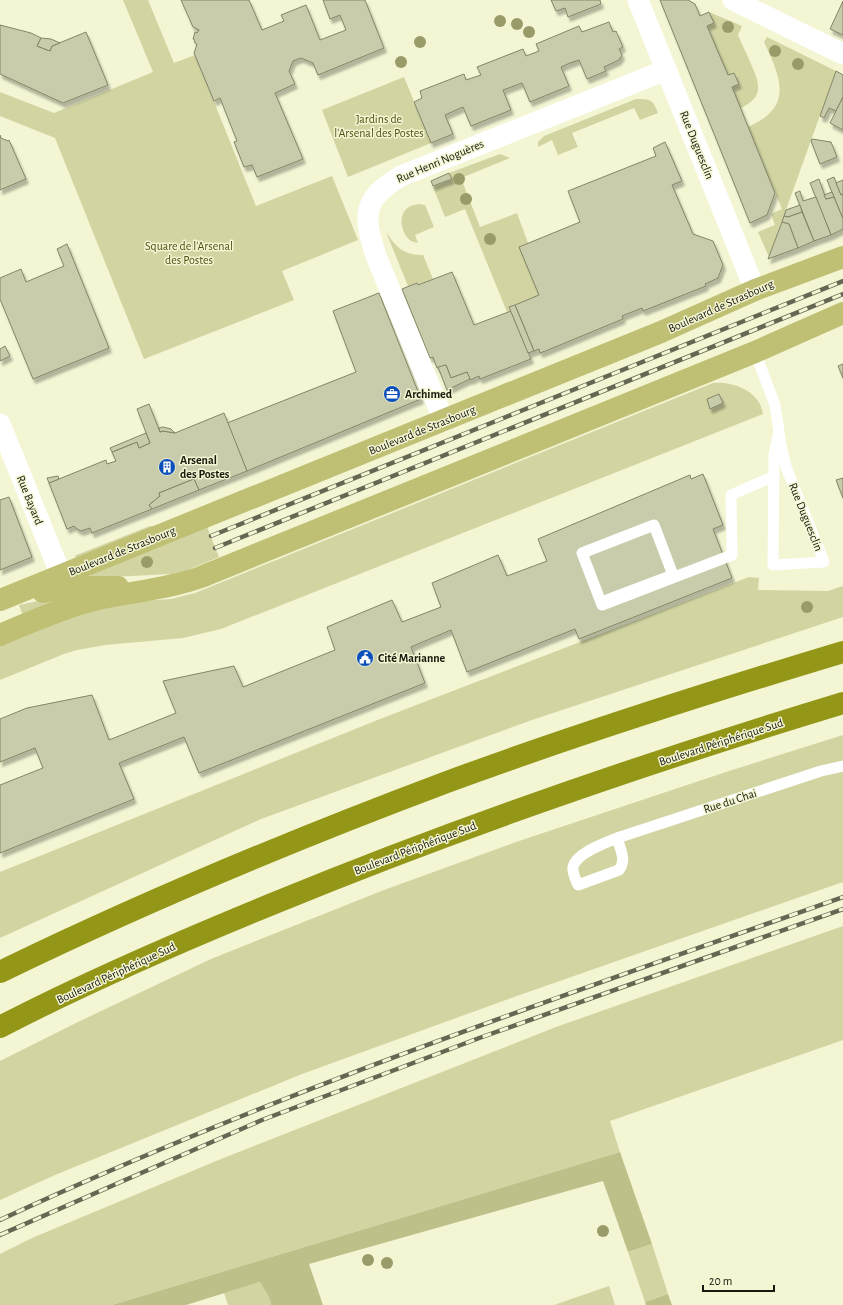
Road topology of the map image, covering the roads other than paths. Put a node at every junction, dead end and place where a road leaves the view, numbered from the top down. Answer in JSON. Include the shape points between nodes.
{"nodes":[{"id":1,"x":638,"y":0,"type":"edge"},
{"id":2,"x":733,"y":0,"type":"edge"},
{"id":3,"x":843,"y":54,"type":"edge"},
{"id":4,"x":666,"y":70,"type":"junction"},
{"id":5,"x":843,"y":257,"type":"edge"},
{"id":6,"x":755,"y":290,"type":"junction"},
{"id":7,"x":843,"y":313,"type":"edge"},
{"id":8,"x":754,"y":352,"type":"junction"},
{"id":9,"x":444,"y":421,"type":"junction"},
{"id":10,"x":0,"y":424,"type":"edge"},
{"id":11,"x":779,"y":430,"type":"junction"},
{"id":12,"x":774,"y":476,"type":"junction"},
{"id":13,"x":62,"y":575,"type":"junction"},
{"id":14,"x":152,"y":589,"type":"junction"},
{"id":15,"x":0,"y":600,"type":"edge"},
{"id":16,"x":607,"y":600,"type":"dead end"},
{"id":17,"x":0,"y":635,"type":"edge"},
{"id":18,"x":843,"y":652,"type":"edge"},
{"id":19,"x":843,"y":703,"type":"edge"},
{"id":20,"x":843,"y":766,"type":"edge"},
{"id":21,"x":617,"y":838,"type":"junction"},
{"id":22,"x":0,"y":972,"type":"edge"},
{"id":23,"x":0,"y":1027,"type":"edge"}],
"edges":[{"from":1,"to":4,"type":"street","name":"Rue Duguesclin"},
{"from":2,"to":3,"type":"street"},
{"from":4,"to":6,"type":"street","name":"Rue Duguesclin"},
{"from":4,"to":9,"type":"street","name":"Rue Henri Noguères","via":[[401,176],[378,192],[368,212],[370,236]]},
{"from":5,"to":6,"type":"main road","name":"Boulevard de Strasbourg"},
{"from":6,"to":9,"type":"main road","name":"Boulevard de Strasbourg","via":[[661,332]]},
{"from":7,"to":8,"type":"main road"},
{"from":8,"to":11,"type":"lane","name":"Rue Duguesclin","via":[[775,405]]},
{"from":8,"to":14,"type":"main road","via":[[201,577]]},
{"from":9,"to":13,"type":"main road","name":"Boulevard de Strasbourg"},
{"from":10,"to":13,"type":"street","name":"Rue Bayard"},
{"from":11,"to":12,"type":"lane","name":"Rue Duguesclin","via":[[775,447]]},
{"from":11,"to":12,"type":"lane","name":"Rue Duguesclin","via":[[786,467],[824,562],[773,565]]},
{"from":12,"to":16,"type":"lane","via":[[731,494],[732,555],[602,605],[582,553],[654,525],[673,575]]},
{"from":13,"to":15,"type":"main road","name":"Boulevard de Strasbourg"},
{"from":14,"to":15,"type":"main road","via":[[73,587]]},
{"from":14,"to":17,"type":"main road","via":[[76,606]]},
{"from":18,"to":22,"type":"highway","via":[[581,735],[442,784],[226,869],[78,934]]},
{"from":19,"to":23,"type":"highway","name":"Boulevard Périphérique Sud","via":[[610,778],[395,855],[163,950]]},
{"from":20,"to":21,"type":"lane","name":"Rue du Chai"},
{"from":21,"to":21,"type":"lane","name":"Rue du Chai","via":[[623,861],[619,870],[578,885],[573,872],[577,860],[593,848]]}]}
